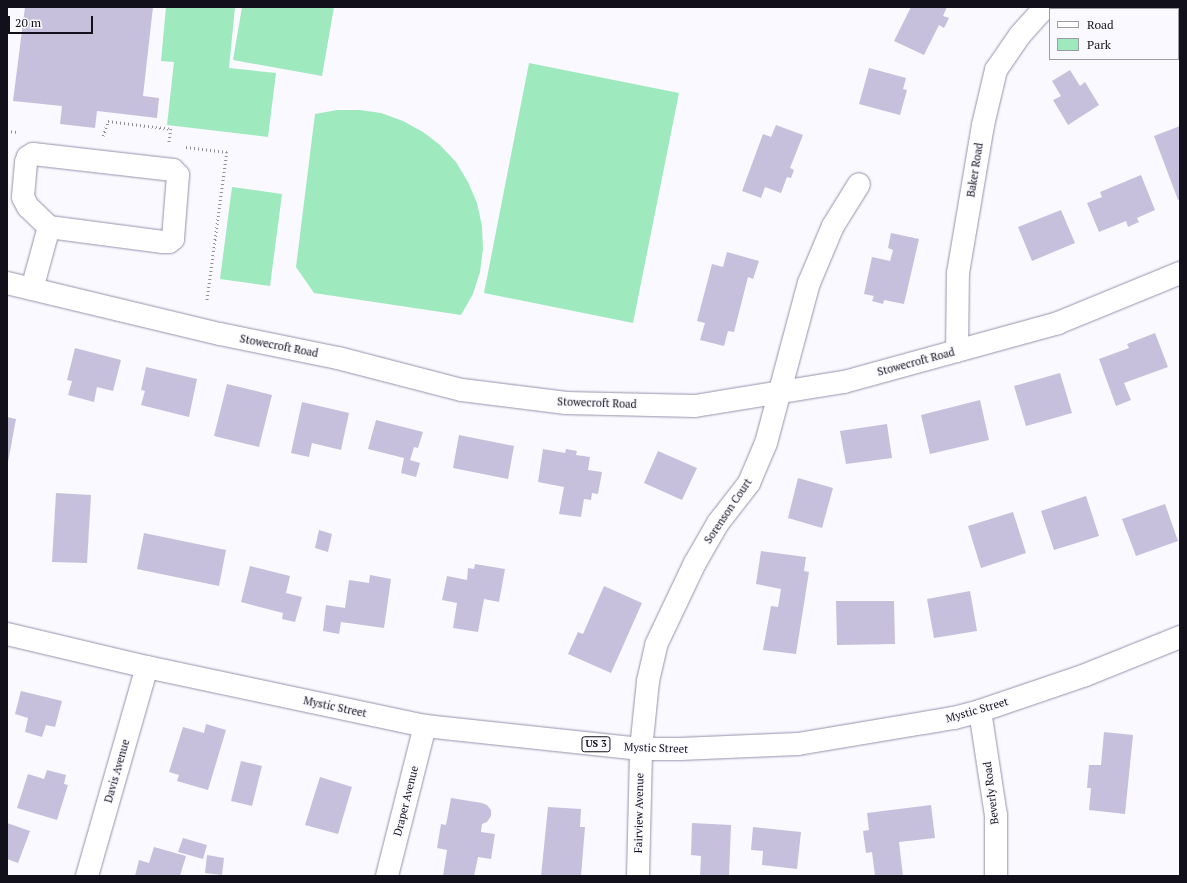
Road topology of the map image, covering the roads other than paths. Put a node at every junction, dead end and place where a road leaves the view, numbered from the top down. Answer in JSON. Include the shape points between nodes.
{"nodes":[{"id":1,"x":1045,"y":7,"type":"edge"},
{"id":2,"x":859,"y":184,"type":"dead end"},
{"id":3,"x":49,"y":228,"type":"junction"},
{"id":4,"x":1180,"y":273,"type":"edge"},
{"id":5,"x":7,"y":283,"type":"edge"},
{"id":6,"x":32,"y":289,"type":"junction"},
{"id":7,"x":957,"y":350,"type":"junction"},
{"id":8,"x":780,"y":393,"type":"junction"},
{"id":9,"x":7,"y":634,"type":"edge"},
{"id":10,"x":1180,"y":637,"type":"edge"},
{"id":11,"x":146,"y":667,"type":"junction"},
{"id":12,"x":980,"y":711,"type":"junction"},
{"id":13,"x":425,"y":726,"type":"junction"},
{"id":14,"x":641,"y":749,"type":"junction"},
{"id":15,"x":87,"y":876,"type":"edge"},
{"id":16,"x":388,"y":876,"type":"edge"},
{"id":17,"x":638,"y":876,"type":"edge"},
{"id":18,"x":996,"y":876,"type":"edge"}],
"edges":[{"from":1,"to":7,"type":"main road","name":"Baker Road","via":[[1020,35],[996,70],[983,125],[958,273]]},
{"from":2,"to":8,"type":"main road","name":"Sorenson Court","via":[[833,226],[809,283]]},
{"from":3,"to":3,"type":"main road","via":[[172,241],[178,175],[173,170],[30,155],[26,162],[22,197],[28,207]]},
{"from":3,"to":6,"type":"main road"},
{"from":4,"to":7,"type":"main road","name":"Stowecroft Road","via":[[1058,322]]},
{"from":5,"to":6,"type":"main road","name":"Stowecroft Road"},
{"from":6,"to":8,"type":"main road","name":"Stowecroft Road","via":[[220,334],[338,358],[462,390],[566,403],[695,406]]},
{"from":7,"to":8,"type":"main road","name":"Stowecroft Road","via":[[844,382]]},
{"from":8,"to":14,"type":"main road","name":"Sorenson Court","via":[[766,443],[749,483],[718,523],[695,563],[656,645],[648,682]]},
{"from":9,"to":11,"type":"main road","name":"Mystic Street","number":"US 3"},
{"from":10,"to":12,"type":"main road","name":"Mystic Street","number":"US 3","via":[[1083,676]]},
{"from":11,"to":13,"type":"main road","name":"Mystic Street","number":"US 3"},
{"from":11,"to":15,"type":"main road","name":"Davis Avenue"},
{"from":12,"to":14,"type":"main road","name":"Mystic Street","number":"US 3","via":[[798,744],[738,748]]},
{"from":12,"to":18,"type":"main road","name":"Beverly Road","via":[[996,815]]},
{"from":13,"to":14,"type":"main road","name":"Mystic Street","number":"US 3"},
{"from":13,"to":16,"type":"main road","name":"Draper Avenue"},
{"from":14,"to":17,"type":"main road","name":"Fairview Avenue"}]}
